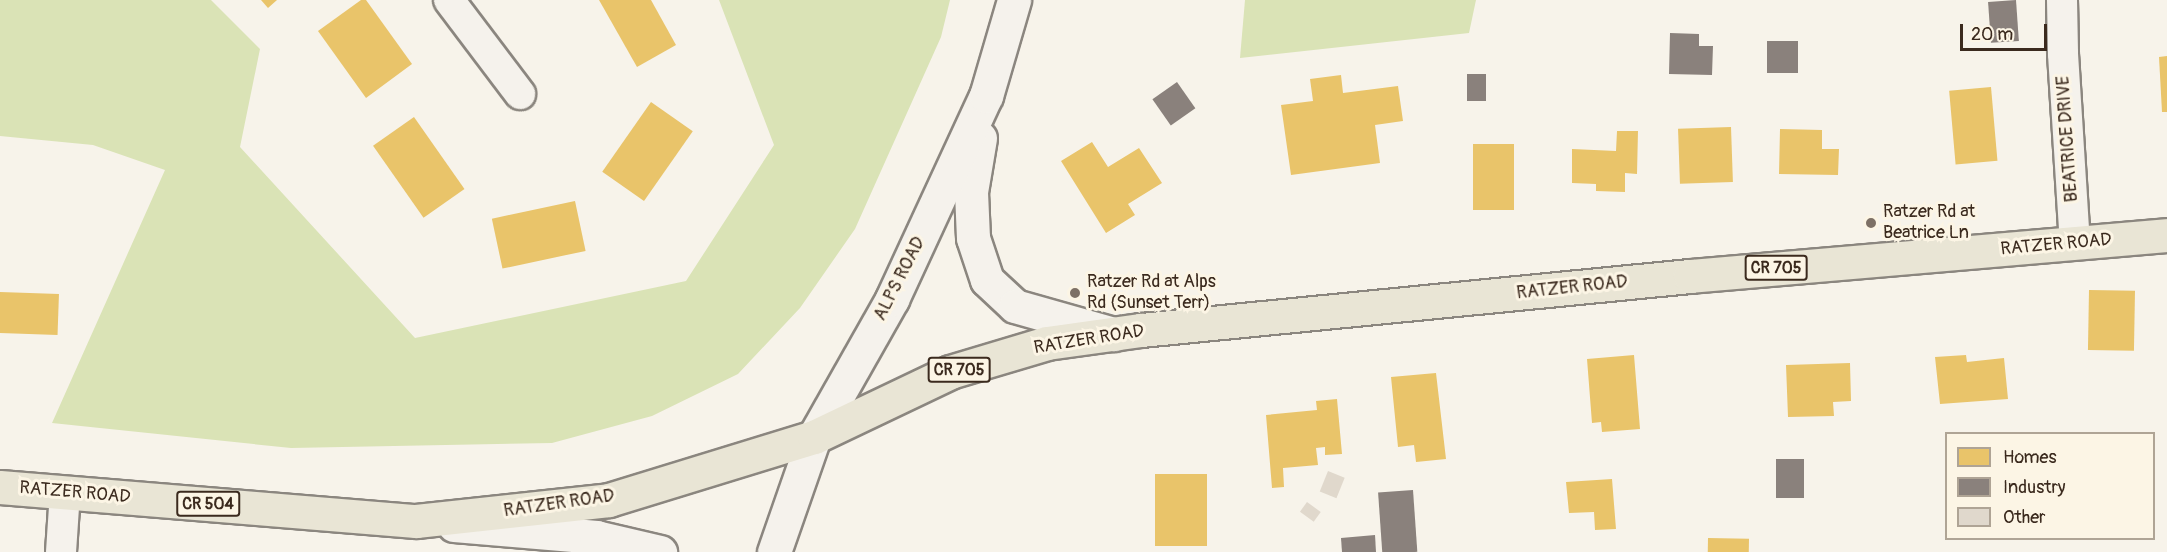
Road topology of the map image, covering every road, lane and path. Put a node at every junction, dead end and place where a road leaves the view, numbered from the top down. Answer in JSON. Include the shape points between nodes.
{"nodes":[{"id":1,"x":449,"y":0,"type":"edge"},
{"id":2,"x":1014,"y":0,"type":"edge"},
{"id":3,"x":2062,"y":0,"type":"edge"},
{"id":4,"x":520,"y":94,"type":"dead end"},
{"id":5,"x":986,"y":96,"type":"junction"},
{"id":6,"x":2167,"y":235,"type":"edge"},
{"id":7,"x":2075,"y":243,"type":"junction"},
{"id":8,"x":1114,"y":334,"type":"junction"},
{"id":9,"x":814,"y":437,"type":"junction"},
{"id":10,"x":0,"y":487,"type":"edge"},
{"id":11,"x":65,"y":492,"type":"junction"},
{"id":12,"x":416,"y":521,"type":"junction"},
{"id":13,"x":61,"y":552,"type":"edge"},
{"id":14,"x":660,"y":552,"type":"edge"},
{"id":15,"x":774,"y":552,"type":"edge"}],
"edges":[{"from":1,"to":4,"type":"street"},
{"from":2,"to":5,"type":"main road","name":"ALPS ROAD"},
{"from":3,"to":7,"type":"street","name":"BEATRICE DRIVE"},
{"from":5,"to":8,"type":"main road","via":[[971,192],[973,238],[987,280],[1015,306]]},
{"from":5,"to":9,"type":"main road","name":"ALPS ROAD","via":[[892,299]]},
{"from":6,"to":7,"type":"main road","name":"RATZER ROAD","number":"CR 705"},
{"from":7,"to":8,"type":"main road","name":"RATZER ROAD","number":"CR 705","via":[[1717,273]]},
{"from":8,"to":9,"type":"main road","name":"RATZER ROAD","number":"CR 705","via":[[1047,344],[950,372]]},
{"from":9,"to":12,"type":"main road","name":"RATZER ROAD","number":"CR 504","via":[[609,500]]},
{"from":9,"to":15,"type":"main road","name":"ALPS ROAD"},
{"from":10,"to":11,"type":"main road","name":"RATZER ROAD","number":"CR 504"},
{"from":11,"to":12,"type":"main road","name":"RATZER ROAD","number":"CR 504"},
{"from":11,"to":13,"type":"street"},
{"from":12,"to":14,"type":"main road","via":[[596,537]]}]}
